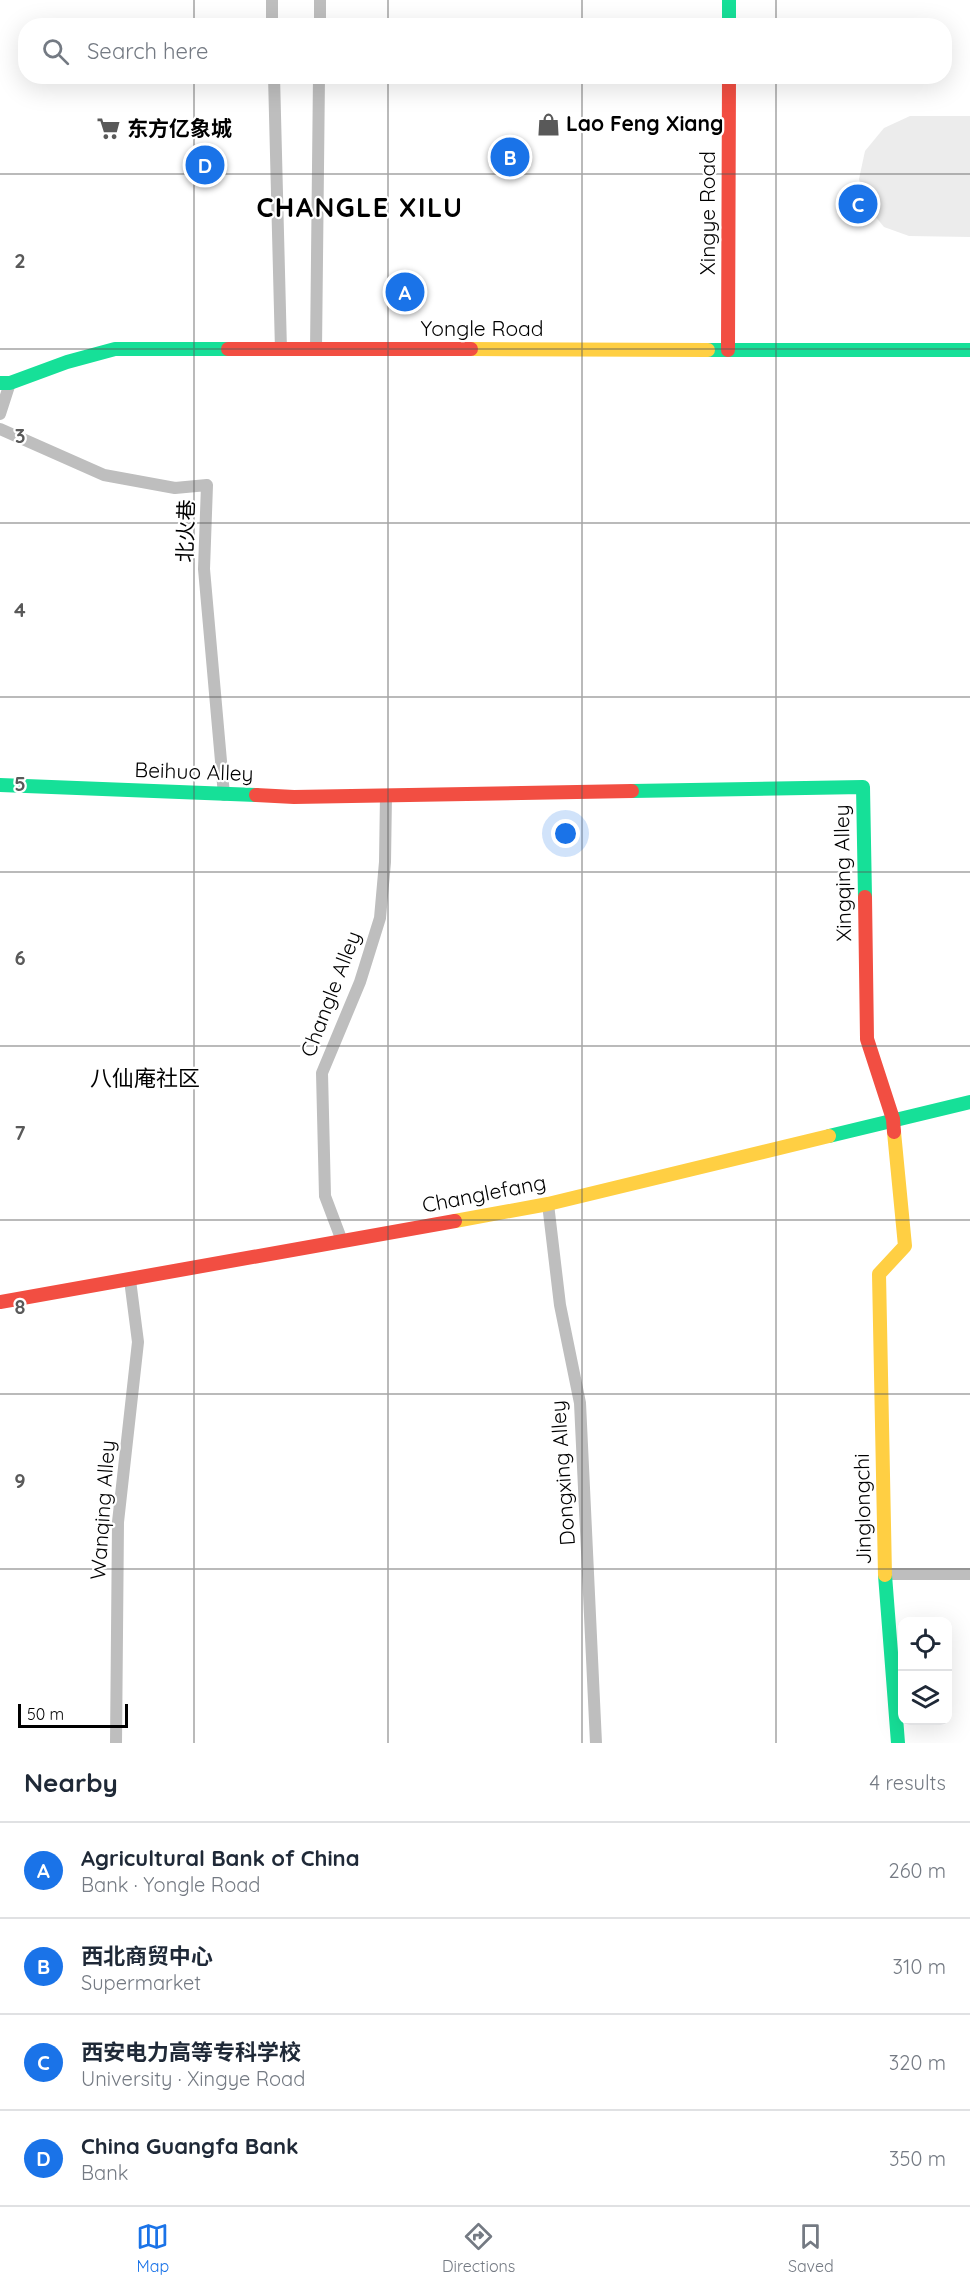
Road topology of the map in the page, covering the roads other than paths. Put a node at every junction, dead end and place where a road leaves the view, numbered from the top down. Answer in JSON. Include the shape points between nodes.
{"nodes":[{"id":1,"x":272,"y":0,"type":"edge"},
{"id":2,"x":320,"y":0,"type":"edge"},
{"id":3,"x":729,"y":0,"type":"edge"},
{"id":4,"x":272,"y":18,"type":"edge"},
{"id":5,"x":320,"y":18,"type":"edge"},
{"id":6,"x":729,"y":18,"type":"edge"},
{"id":7,"x":274,"y":84,"type":"edge"},
{"id":8,"x":319,"y":84,"type":"edge"},
{"id":9,"x":729,"y":84,"type":"edge"},
{"id":10,"x":281,"y":350,"type":"junction"},
{"id":11,"x":316,"y":350,"type":"junction"},
{"id":12,"x":728,"y":350,"type":"junction"},
{"id":13,"x":970,"y":350,"type":"edge"},
{"id":14,"x":5,"y":383,"type":"edge"},
{"id":15,"x":0,"y":414,"type":"edge"},
{"id":16,"x":0,"y":429,"type":"edge"},
{"id":17,"x":0,"y":785,"type":"edge"},
{"id":18,"x":224,"y":795,"type":"junction"},
{"id":19,"x":386,"y":795,"type":"junction"},
{"id":20,"x":970,"y":1102,"type":"edge"},
{"id":21,"x":893,"y":1119,"type":"junction"},
{"id":22,"x":548,"y":1204,"type":"junction"},
{"id":23,"x":342,"y":1242,"type":"junction"},
{"id":24,"x":879,"y":1274,"type":"joint"},
{"id":25,"x":130,"y":1280,"type":"junction"},
{"id":26,"x":0,"y":1302,"type":"edge"},
{"id":27,"x":885,"y":1574,"type":"junction"},
{"id":28,"x":970,"y":1574,"type":"edge"},
{"id":29,"x":116,"y":1743,"type":"edge"},
{"id":30,"x":596,"y":1743,"type":"edge"},
{"id":31,"x":898,"y":1743,"type":"edge"}],
"edges":[{"from":1,"to":4,"type":"street"},
{"from":2,"to":5,"type":"street"},
{"from":3,"to":6,"type":"street"},
{"from":7,"to":10,"type":"street"},
{"from":8,"to":11,"type":"street"},
{"from":9,"to":12,"type":"street","name":"Xingye Road"},
{"from":10,"to":11,"type":"street","name":"Yongle Road"},
{"from":10,"to":14,"type":"street","name":"Yongle Road","via":[[115,349]]},
{"from":11,"to":12,"type":"street","name":"Yongle Road"},
{"from":12,"to":13,"type":"street","name":"Yongle Road"},
{"from":14,"to":15,"type":"street"},
{"from":16,"to":18,"type":"street","name":"北火巷","via":[[104,475],[175,488],[207,485],[204,568]]},
{"from":17,"to":18,"type":"street","name":"Beihuo Alley"},
{"from":18,"to":19,"type":"street","name":"Beihuo Alley"},
{"from":19,"to":21,"type":"street","name":"Xingqing Alley","via":[[863,788],[867,1039]]},
{"from":19,"to":23,"type":"street","name":"Changle Alley","via":[[380,918],[360,981],[322,1073],[325,1196]]},
{"from":20,"to":21,"type":"street","name":"Changlefang"},
{"from":21,"to":22,"type":"street","name":"Changlefang"},
{"from":21,"to":24,"type":"street","name":"Xingqing Alley","via":[[905,1246]]},
{"from":22,"to":23,"type":"street","name":"Changlefang"},
{"from":22,"to":30,"type":"street","name":"Dongxing Alley","via":[[560,1305],[580,1403]]},
{"from":23,"to":25,"type":"street","name":"Changlefang"},
{"from":24,"to":27,"type":"street","name":"Jinglongchi"},
{"from":25,"to":26,"type":"street","name":"Changlefang"},
{"from":25,"to":29,"type":"street","name":"Wanqing Alley","via":[[138,1342],[118,1522]]},
{"from":27,"to":28,"type":"street"},
{"from":27,"to":31,"type":"street","name":"Jinglongchi"}]}
